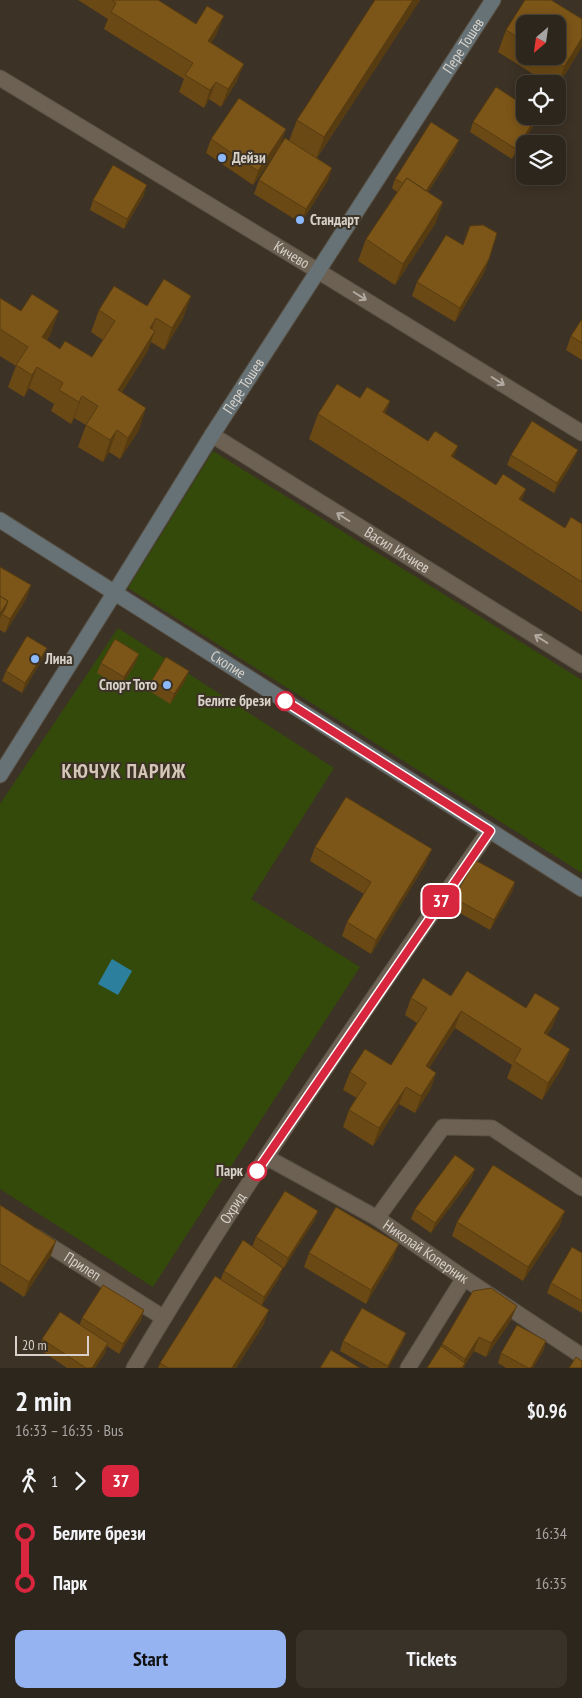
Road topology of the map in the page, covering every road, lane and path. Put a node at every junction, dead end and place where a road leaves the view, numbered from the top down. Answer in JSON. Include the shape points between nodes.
{"nodes":[{"id":1,"x":493,"y":0,"type":"edge"},
{"id":2,"x":0,"y":78,"type":"edge"},
{"id":3,"x":318,"y":271,"type":"junction"},
{"id":4,"x":582,"y":433,"type":"edge"},
{"id":5,"x":212,"y":434,"type":"junction"},
{"id":6,"x":0,"y":520,"type":"edge"},
{"id":7,"x":115,"y":592,"type":"junction"},
{"id":8,"x":582,"y":665,"type":"edge"},
{"id":9,"x":1,"y":771,"type":"edge"},
{"id":10,"x":490,"y":831,"type":"junction"},
{"id":11,"x":582,"y":889,"type":"edge"},
{"id":12,"x":266,"y":1157,"type":"junction"},
{"id":13,"x":582,"y":1188,"type":"edge"},
{"id":14,"x":377,"y":1218,"type":"junction"},
{"id":15,"x":25,"y":1230,"type":"edge"},
{"id":16,"x":464,"y":1278,"type":"junction"},
{"id":17,"x":164,"y":1318,"type":"junction"},
{"id":18,"x":582,"y":1356,"type":"edge"},
{"id":19,"x":134,"y":1368,"type":"edge"},
{"id":20,"x":408,"y":1368,"type":"edge"}],
"edges":[{"from":1,"to":3,"type":"street","name":"Пере Тошев"},
{"from":2,"to":3,"type":"street","name":"Кичево"},
{"from":3,"to":4,"type":"street","name":"Кичево","one_way":true},
{"from":3,"to":5,"type":"street","name":"Пере Тошев"},
{"from":5,"to":7,"type":"street","name":"Пере Тошев"},
{"from":8,"to":5,"type":"street","name":"Васил Ихчиев","one_way":true},
{"from":6,"to":7,"type":"street","name":"Скопие"},
{"from":7,"to":9,"type":"street","name":"Пере Тошев"},
{"from":7,"to":10,"type":"street","name":"Скопие"},
{"from":10,"to":11,"type":"street","name":"Скопие"},
{"from":10,"to":12,"type":"street","name":"Охрид"},
{"from":12,"to":14,"type":"street","name":"Николай Коперник"},
{"from":12,"to":17,"type":"street","name":"Охрид"},
{"from":13,"to":14,"type":"street","via":[[492,1128],[443,1127]]},
{"from":14,"to":16,"type":"street","name":"Николай Коперник"},
{"from":15,"to":17,"type":"street","name":"Прилеп"},
{"from":16,"to":18,"type":"street","name":"Николай Коперник"},
{"from":16,"to":20,"type":"street"},
{"from":17,"to":19,"type":"street","name":"Охрид"}]}
